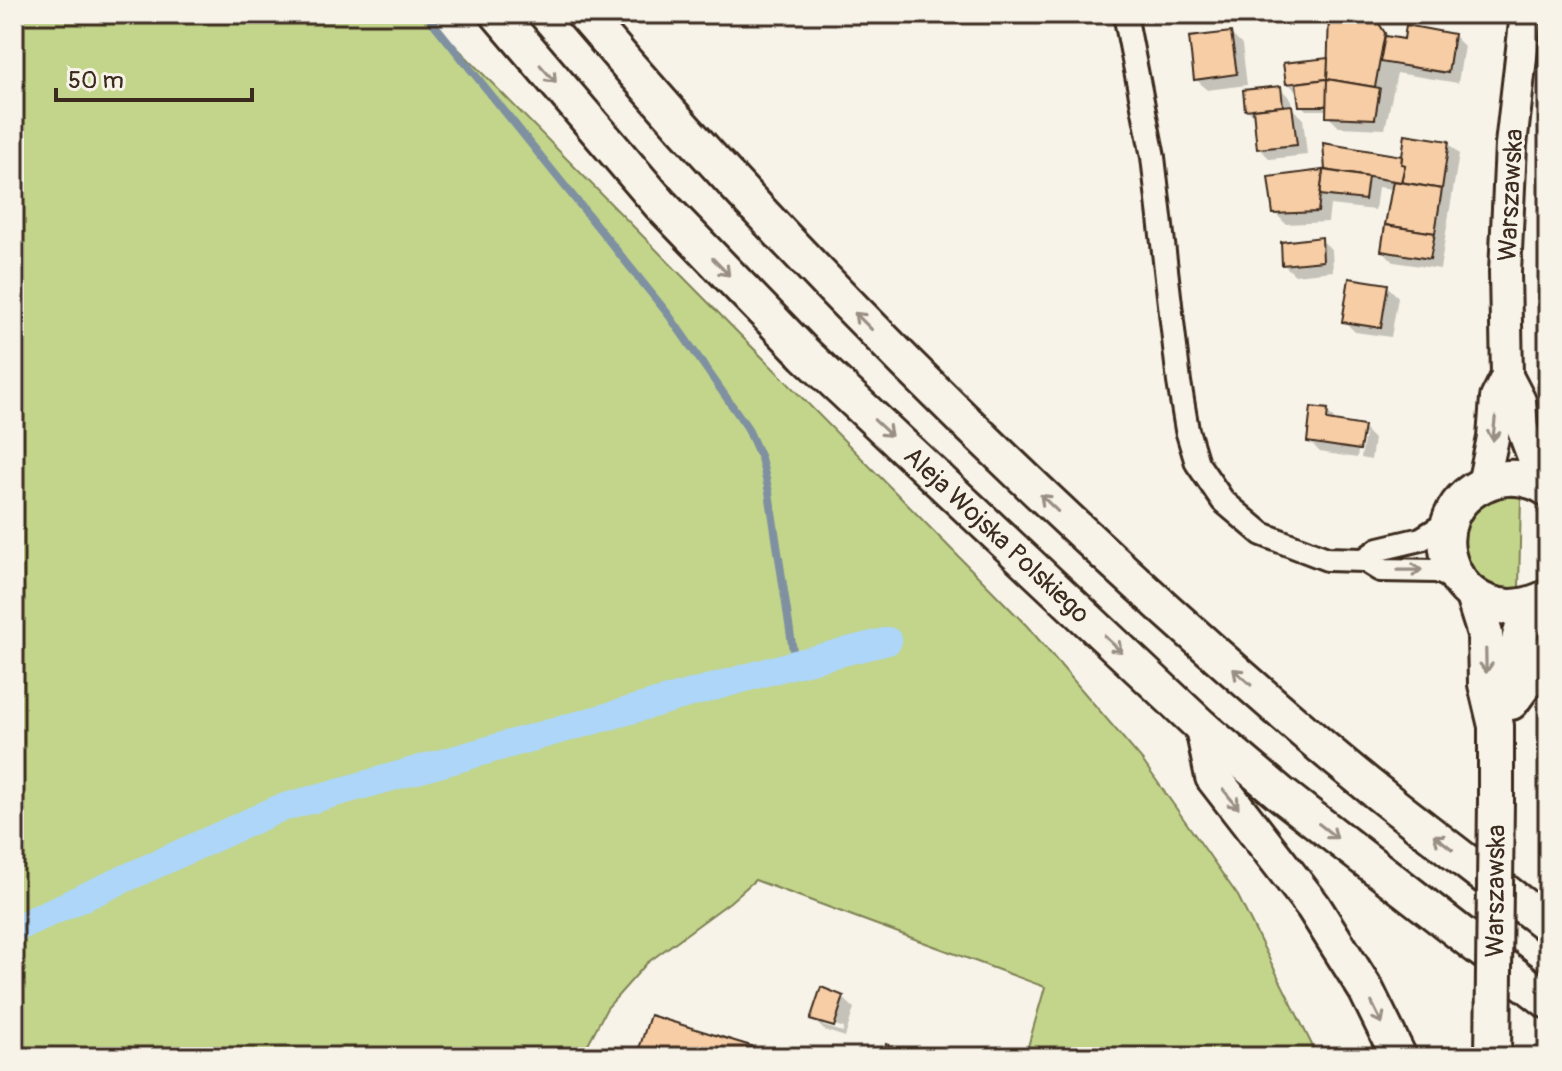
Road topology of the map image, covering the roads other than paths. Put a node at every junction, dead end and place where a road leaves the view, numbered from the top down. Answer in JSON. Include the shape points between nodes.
{"nodes":[{"id":1,"x":498,"y":14,"type":"edge"},
{"id":2,"x":584,"y":14,"type":"edge"},
{"id":3,"x":1125,"y":14,"type":"edge"},
{"id":4,"x":1526,"y":14,"type":"edge"},
{"id":5,"x":1507,"y":376,"type":"junction"},
{"id":6,"x":1483,"y":484,"type":"junction"},
{"id":7,"x":1546,"y":488,"type":"edge"},
{"id":8,"x":1450,"y":521,"type":"junction"},
{"id":9,"x":1364,"y":560,"type":"junction"},
{"id":10,"x":1465,"y":588,"type":"junction"},
{"id":11,"x":1540,"y":601,"type":"edge"},
{"id":12,"x":1548,"y":652,"type":"edge"},
{"id":13,"x":1505,"y":712,"type":"junction"},
{"id":14,"x":1203,"y":728,"type":"junction"},
{"id":15,"x":1548,"y":925,"type":"edge"},
{"id":16,"x":1548,"y":1001,"type":"edge"},
{"id":17,"x":1399,"y":1057,"type":"edge"},
{"id":18,"x":1493,"y":1057,"type":"edge"}],
"edges":[{"from":1,"to":14,"type":"main road","name":"Aleja Wojska Polskiego","one_way":true,"via":[[660,204],[806,355]]},
{"from":15,"to":2,"type":"main road","one_way":true,"via":[[1310,737],[1082,535],[842,300]]},
{"from":3,"to":9,"type":"street","via":[[1153,157],[1179,382],[1197,463],[1223,501],[1262,534],[1327,559]]},
{"from":4,"to":5,"type":"street","name":"Warszawska","via":[[1511,145]]},
{"from":5,"to":6,"type":"street","name":"Warszawska","one_way":true,"via":[[1496,398]]},
{"from":5,"to":7,"type":"street","name":"Warszawska","via":[[1520,401],[1522,428]]},
{"from":6,"to":7,"type":"main road","via":[[1524,479]]},
{"from":6,"to":8,"type":"main road","via":[[1457,506]]},
{"from":8,"to":9,"type":"street","via":[[1421,539],[1379,549]]},
{"from":8,"to":10,"type":"main road","name":"Warszawska","via":[[1449,562]]},
{"from":9,"to":10,"type":"street","one_way":true,"via":[[1380,570],[1437,571]]},
{"from":10,"to":11,"type":"main road","via":[[1492,605],[1513,608]]},
{"from":10,"to":13,"type":"main road","name":"Warszawska","one_way":true,"via":[[1485,634],[1486,684]]},
{"from":11,"to":13,"type":"main road","name":"Warszawska","via":[[1525,619]]},
{"from":12,"to":13,"type":"main road"},
{"from":13,"to":18,"type":"main road","name":"Warszawska","bridge":true,"via":[[1496,800]]},
{"from":14,"to":16,"type":"main road","name":"Aleja Wojska Polskiego","one_way":true},
{"from":14,"to":17,"type":"main road","one_way":true,"via":[[1213,777],[1313,906],[1366,990]]}]}
